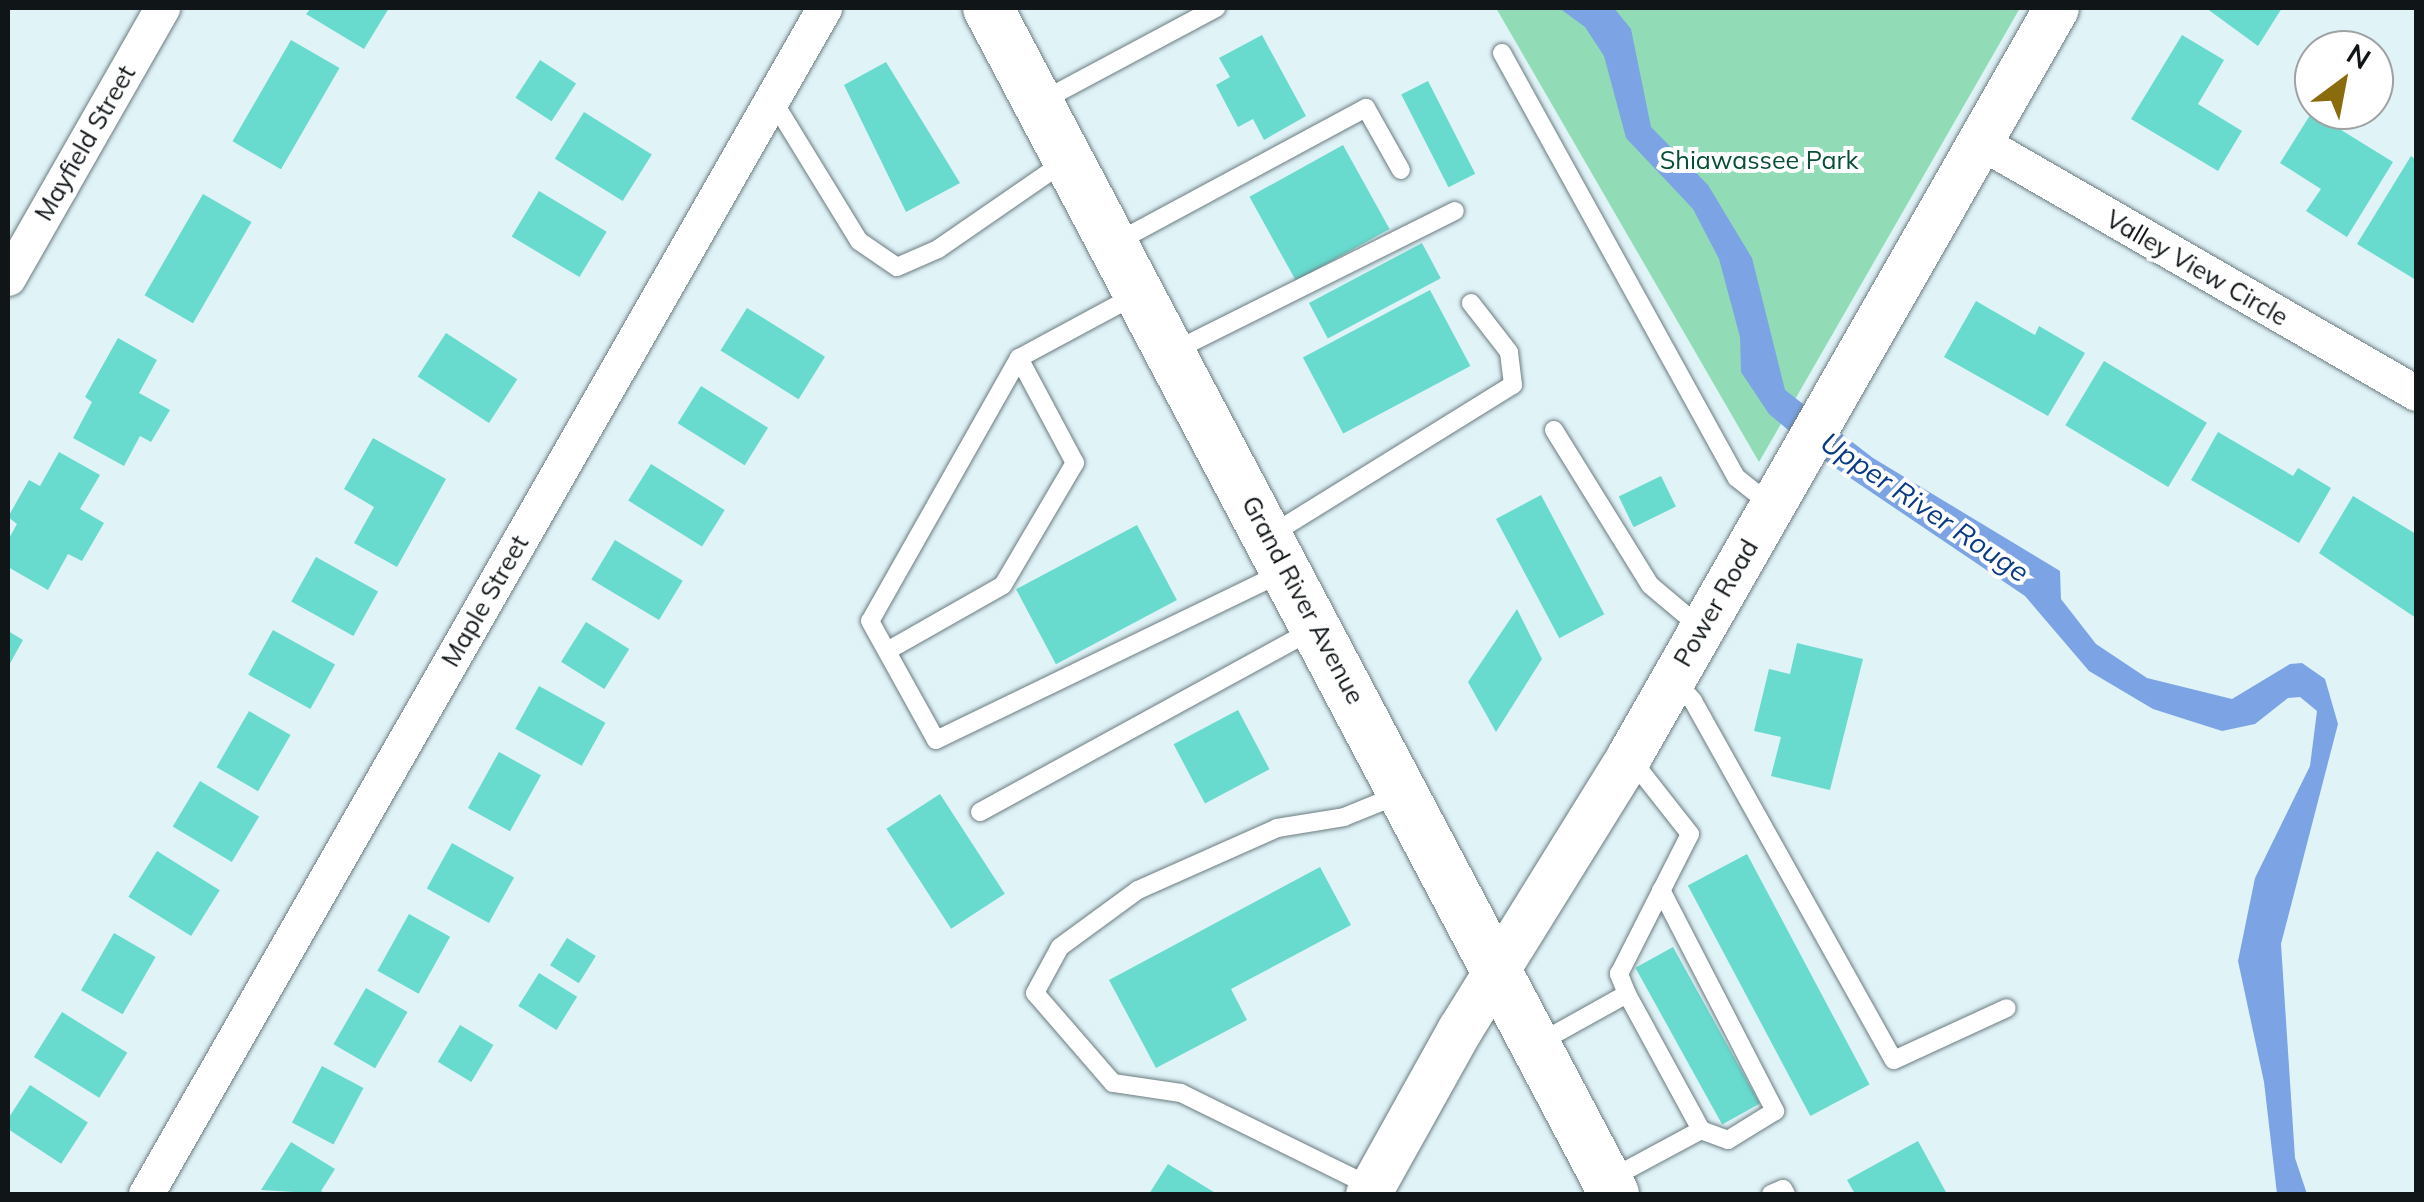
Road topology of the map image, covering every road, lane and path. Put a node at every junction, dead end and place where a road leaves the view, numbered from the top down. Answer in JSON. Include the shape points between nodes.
{"nodes":[{"id":1,"x":162,"y":8,"type":"edge"},
{"id":2,"x":824,"y":8,"type":"edge"},
{"id":3,"x":1216,"y":8,"type":"edge"},
{"id":4,"x":2056,"y":8,"type":"edge"},
{"id":5,"x":996,"y":10,"type":"edge"},
{"id":6,"x":1502,"y":53,"type":"dead end"},
{"id":7,"x":772,"y":98,"type":"junction"},
{"id":8,"x":1040,"y":102,"type":"junction"},
{"id":9,"x":1979,"y":141,"type":"junction"},
{"id":10,"x":1070,"y":158,"type":"junction"},
{"id":11,"x":1401,"y":170,"type":"dead end"},
{"id":12,"x":1456,"y":210,"type":"dead end"},
{"id":13,"x":1115,"y":243,"type":"junction"},
{"id":14,"x":8,"y":278,"type":"edge"},
{"id":15,"x":1141,"y":292,"type":"junction"},
{"id":16,"x":1471,"y":303,"type":"dead end"},
{"id":17,"x":1172,"y":352,"type":"junction"},
{"id":18,"x":1019,"y":358,"type":"junction"},
{"id":19,"x":2416,"y":394,"type":"edge"},
{"id":20,"x":1554,"y":430,"type":"dead end"},
{"id":21,"x":1779,"y":493,"type":"junction"},
{"id":22,"x":1278,"y":553,"type":"junction"},
{"id":23,"x":1316,"y":627,"type":"junction"},
{"id":24,"x":1702,"y":628,"type":"junction"},
{"id":25,"x":886,"y":652,"type":"junction"},
{"id":26,"x":1674,"y":679,"type":"junction"},
{"id":27,"x":1629,"y":756,"type":"junction"},
{"id":28,"x":1403,"y":793,"type":"junction"},
{"id":29,"x":980,"y":812,"type":"dead end"},
{"id":30,"x":1661,"y":890,"type":"junction"},
{"id":31,"x":1495,"y":972,"type":"junction"},
{"id":32,"x":1627,"y":994,"type":"junction"},
{"id":33,"x":2008,"y":1008,"type":"dead end"},
{"id":34,"x":1534,"y":1046,"type":"junction"},
{"id":35,"x":1701,"y":1130,"type":"junction"},
{"id":36,"x":1610,"y":1188,"type":"edge"},
{"id":37,"x":1370,"y":1191,"type":"edge"},
{"id":38,"x":146,"y":1194,"type":"edge"},
{"id":39,"x":1771,"y":1194,"type":"edge"},
{"id":40,"x":1786,"y":1194,"type":"edge"}],
"edges":[{"from":1,"to":14,"type":"street","name":"Mayfield Street"},
{"from":2,"to":7,"type":"street","name":"Maple Street"},
{"from":3,"to":8,"type":"lane"},
{"from":4,"to":9,"type":"street","name":"Power Road"},
{"from":5,"to":8,"type":"main road","name":"Grand River Avenue"},
{"from":6,"to":21,"type":"lane","via":[[1737,478]]},
{"from":7,"to":10,"type":"lane","via":[[860,241],[898,267],[938,249]]},
{"from":7,"to":38,"type":"street","name":"Maple Street"},
{"from":8,"to":10,"type":"main road","name":"Grand River Avenue"},
{"from":9,"to":19,"type":"street","name":"Valley View Circle"},
{"from":9,"to":21,"type":"street","name":"Power Road"},
{"from":10,"to":13,"type":"main road","name":"Grand River Avenue"},
{"from":11,"to":13,"type":"lane","via":[[1366,108]]},
{"from":12,"to":17,"type":"lane"},
{"from":13,"to":15,"type":"main road","name":"Grand River Avenue"},
{"from":15,"to":17,"type":"main road","name":"Grand River Avenue"},
{"from":15,"to":18,"type":"lane"},
{"from":16,"to":22,"type":"lane","via":[[1510,352],[1513,386]]},
{"from":17,"to":22,"type":"main road","name":"Grand River Avenue"},
{"from":18,"to":25,"type":"lane","via":[[870,621]]},
{"from":18,"to":25,"type":"lane","via":[[1075,463],[1003,585]]},
{"from":20,"to":24,"type":"lane","via":[[1650,585]]},
{"from":21,"to":24,"type":"street","name":"Power Road"},
{"from":22,"to":23,"type":"main road","name":"Grand River Avenue"},
{"from":22,"to":25,"type":"lane","via":[[936,740]]},
{"from":23,"to":28,"type":"main road","name":"Grand River Avenue"},
{"from":23,"to":29,"type":"lane"},
{"from":24,"to":26,"type":"street","name":"Power Road"},
{"from":26,"to":27,"type":"street","name":"Power Road"},
{"from":26,"to":33,"type":"lane","via":[[1693,701],[1894,1060]]},
{"from":27,"to":30,"type":"lane","via":[[1690,834]]},
{"from":27,"to":31,"type":"street","name":"Power Road"},
{"from":28,"to":31,"type":"main road","name":"Grand River Avenue"},
{"from":28,"to":37,"type":"lane","via":[[1344,817],[1277,828],[1138,890],[1060,947],[1036,994],[1113,1083],[1181,1093]]},
{"from":30,"to":32,"type":"lane","via":[[1619,974]]},
{"from":30,"to":35,"type":"lane","via":[[1775,1111],[1728,1140]]},
{"from":31,"to":34,"type":"main road","name":"Grand River Avenue"},
{"from":31,"to":37,"type":"street","name":"Power Road"},
{"from":32,"to":34,"type":"lane"},
{"from":32,"to":35,"type":"lane"},
{"from":34,"to":36,"type":"main road","name":"Grand River Avenue"},
{"from":35,"to":36,"type":"lane"},
{"from":39,"to":40,"type":"lane","via":[[1783,1188]]}]}
